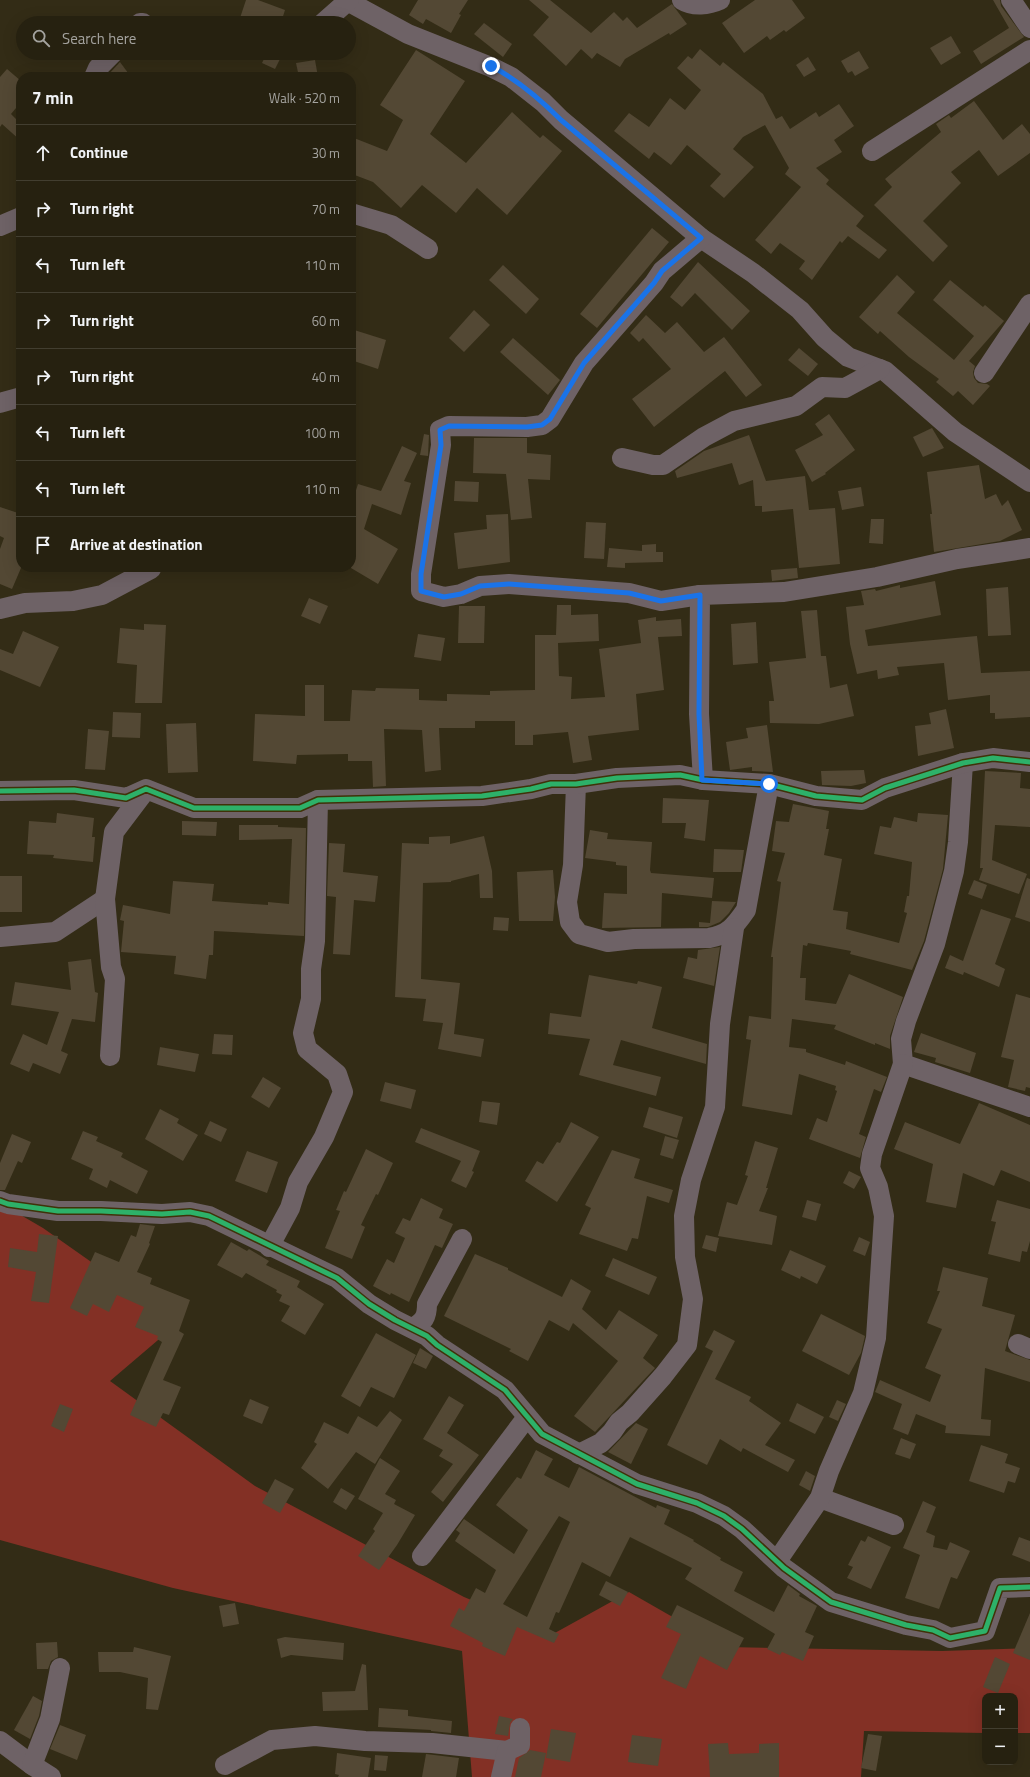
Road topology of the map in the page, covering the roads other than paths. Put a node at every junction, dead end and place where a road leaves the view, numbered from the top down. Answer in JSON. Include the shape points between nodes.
{"nodes":[{"id":1,"x":682,"y":0,"type":"edge"},
{"id":2,"x":720,"y":0,"type":"edge"},
{"id":3,"x":1011,"y":0,"type":"edge"},
{"id":4,"x":349,"y":1,"type":"edge"},
{"id":5,"x":331,"y":16,"type":"edge"},
{"id":6,"x":1030,"y":28,"type":"edge"},
{"id":7,"x":1030,"y":50,"type":"edge"},
{"id":8,"x":106,"y":60,"type":"edge"},
{"id":9,"x":96,"y":72,"type":"edge"},
{"id":10,"x":872,"y":151,"type":"dead end"},
{"id":11,"x":356,"y":214,"type":"edge"},
{"id":12,"x":16,"y":219,"type":"edge"},
{"id":13,"x":0,"y":226,"type":"edge"},
{"id":14,"x":701,"y":238,"type":"junction"},
{"id":15,"x":428,"y":249,"type":"dead end"},
{"id":16,"x":1030,"y":304,"type":"edge"},
{"id":17,"x":880,"y":369,"type":"junction"},
{"id":18,"x":984,"y":373,"type":"dead end"},
{"id":19,"x":16,"y":398,"type":"edge"},
{"id":20,"x":0,"y":403,"type":"edge"},
{"id":21,"x":622,"y":458,"type":"dead end"},
{"id":22,"x":1030,"y":482,"type":"edge"},
{"id":23,"x":1030,"y":548,"type":"edge"},
{"id":24,"x":145,"y":572,"type":"edge"},
{"id":25,"x":700,"y":595,"type":"junction"},
{"id":26,"x":0,"y":609,"type":"edge"},
{"id":27,"x":1030,"y":762,"type":"edge"},
{"id":28,"x":963,"y":763,"type":"junction"},
{"id":29,"x":702,"y":780,"type":"junction"},
{"id":30,"x":576,"y":784,"type":"junction"},
{"id":31,"x":769,"y":784,"type":"junction"},
{"id":32,"x":146,"y":789,"type":"junction"},
{"id":33,"x":0,"y":791,"type":"edge"},
{"id":34,"x":318,"y":800,"type":"junction"},
{"id":35,"x":105,"y":899,"type":"junction"},
{"id":36,"x":734,"y":928,"type":"junction"},
{"id":37,"x":0,"y":937,"type":"edge"},
{"id":38,"x":110,"y":1056,"type":"dead end"},
{"id":39,"x":903,"y":1064,"type":"junction"},
{"id":40,"x":1030,"y":1107,"type":"edge"},
{"id":41,"x":0,"y":1200,"type":"edge"},
{"id":42,"x":462,"y":1240,"type":"dead end"},
{"id":43,"x":269,"y":1247,"type":"junction"},
{"id":44,"x":412,"y":1328,"type":"junction"},
{"id":45,"x":527,"y":1417,"type":"junction"},
{"id":46,"x":580,"y":1454,"type":"junction"},
{"id":47,"x":820,"y":1498,"type":"junction"},
{"id":48,"x":894,"y":1525,"type":"dead end"},
{"id":49,"x":422,"y":1556,"type":"dead end"},
{"id":50,"x":777,"y":1561,"type":"junction"},
{"id":51,"x":1030,"y":1587,"type":"edge"},
{"id":52,"x":60,"y":1668,"type":"dead end"},
{"id":53,"x":520,"y":1728,"type":"dead end"},
{"id":54,"x":0,"y":1740,"type":"edge"},
{"id":55,"x":507,"y":1751,"type":"junction"},
{"id":56,"x":32,"y":1765,"type":"junction"},
{"id":57,"x":225,"y":1773,"type":"edge"},
{"id":58,"x":51,"y":1777,"type":"edge"},
{"id":59,"x":501,"y":1777,"type":"edge"}],
"edges":[{"from":1,"to":2,"type":"street","via":[[697,4]]},
{"from":3,"to":6,"type":"street"},
{"from":4,"to":5,"type":"street"},
{"from":4,"to":14,"type":"street","via":[[408,34],[491,66],[511,77]]},
{"from":7,"to":10,"type":"street"},
{"from":8,"to":9,"type":"street"},
{"from":11,"to":15,"type":"street","via":[[391,225]]},
{"from":12,"to":13,"type":"street"},
{"from":14,"to":17,"type":"street","via":[[753,273],[800,310],[825,338],[848,357]]},
{"from":14,"to":25,"type":"street","via":[[662,271],[584,363],[550,419],[542,425],[449,426],[440,430],[441,445],[421,574],[421,591],[444,597],[461,594],[480,586],[509,584],[629,593],[661,601]]},
{"from":16,"to":18,"type":"street"},
{"from":17,"to":21,"type":"street","via":[[845,388],[822,388],[796,406],[734,421],[704,436],[662,465]]},
{"from":17,"to":22,"type":"street","via":[[955,432]]},
{"from":19,"to":20,"type":"street"},
{"from":23,"to":25,"type":"street","via":[[957,559],[877,578],[784,592]]},
{"from":24,"to":26,"type":"street","via":[[102,595],[73,601],[25,603]]},
{"from":25,"to":29,"type":"street","via":[[699,714]]},
{"from":27,"to":28,"type":"street","via":[[993,758]]},
{"from":28,"to":31,"type":"street","via":[[885,788],[862,800],[816,796]]},
{"from":28,"to":39,"type":"street","via":[[954,871],[934,944],[901,1039]]},
{"from":29,"to":30,"type":"street","via":[[661,776],[617,778]]},
{"from":29,"to":31,"type":"street"},
{"from":30,"to":34,"type":"street","via":[[551,784],[482,796]]},
{"from":30,"to":36,"type":"street","via":[[573,865],[567,902],[570,922],[579,934],[608,942],[628,939],[709,938],[721,936]]},
{"from":31,"to":36,"type":"street","via":[[746,910]]},
{"from":32,"to":33,"type":"street","via":[[126,798],[74,790]]},
{"from":32,"to":34,"type":"street","via":[[194,808],[300,808]]},
{"from":32,"to":35,"type":"street","via":[[114,832]]},
{"from":34,"to":43,"type":"street","via":[[315,941],[311,969],[311,999],[303,1033],[307,1049],[337,1074],[343,1092],[324,1137],[298,1182],[290,1208]]},
{"from":35,"to":37,"type":"street","via":[[55,932]]},
{"from":35,"to":38,"type":"street","via":[[115,979]]},
{"from":36,"to":46,"type":"street","via":[[720,1024],[715,1107],[691,1180],[684,1216],[685,1257],[693,1299],[687,1345],[663,1376],[612,1432],[601,1443]]},
{"from":39,"to":40,"type":"street"},
{"from":39,"to":47,"type":"street","via":[[872,1154],[870,1168],[878,1187],[884,1216],[876,1338],[863,1393],[828,1471]]},
{"from":41,"to":43,"type":"street","via":[[8,1204],[58,1212],[190,1212],[221,1221]]},
{"from":42,"to":44,"type":"street","via":[[427,1304],[427,1314],[422,1323]]},
{"from":43,"to":44,"type":"street","via":[[337,1278],[369,1304]]},
{"from":44,"to":45,"type":"street","via":[[505,1390]]},
{"from":45,"to":46,"type":"street","via":[[542,1434]]},
{"from":45,"to":49,"type":"street"},
{"from":46,"to":50,"type":"street","via":[[637,1484],[697,1503],[724,1516]]},
{"from":47,"to":48,"type":"street"},
{"from":47,"to":50,"type":"street"},
{"from":50,"to":51,"type":"street","via":[[831,1602],[906,1625],[933,1630],[950,1638],[985,1632],[1000,1588]]},
{"from":52,"to":56,"type":"street","via":[[50,1719]]},
{"from":53,"to":55,"type":"street","via":[[520,1745]]},
{"from":54,"to":56,"type":"street"},
{"from":55,"to":57,"type":"street","via":[[432,1743],[365,1741],[315,1736],[272,1740]]},
{"from":55,"to":59,"type":"street"},
{"from":56,"to":58,"type":"street"}]}
